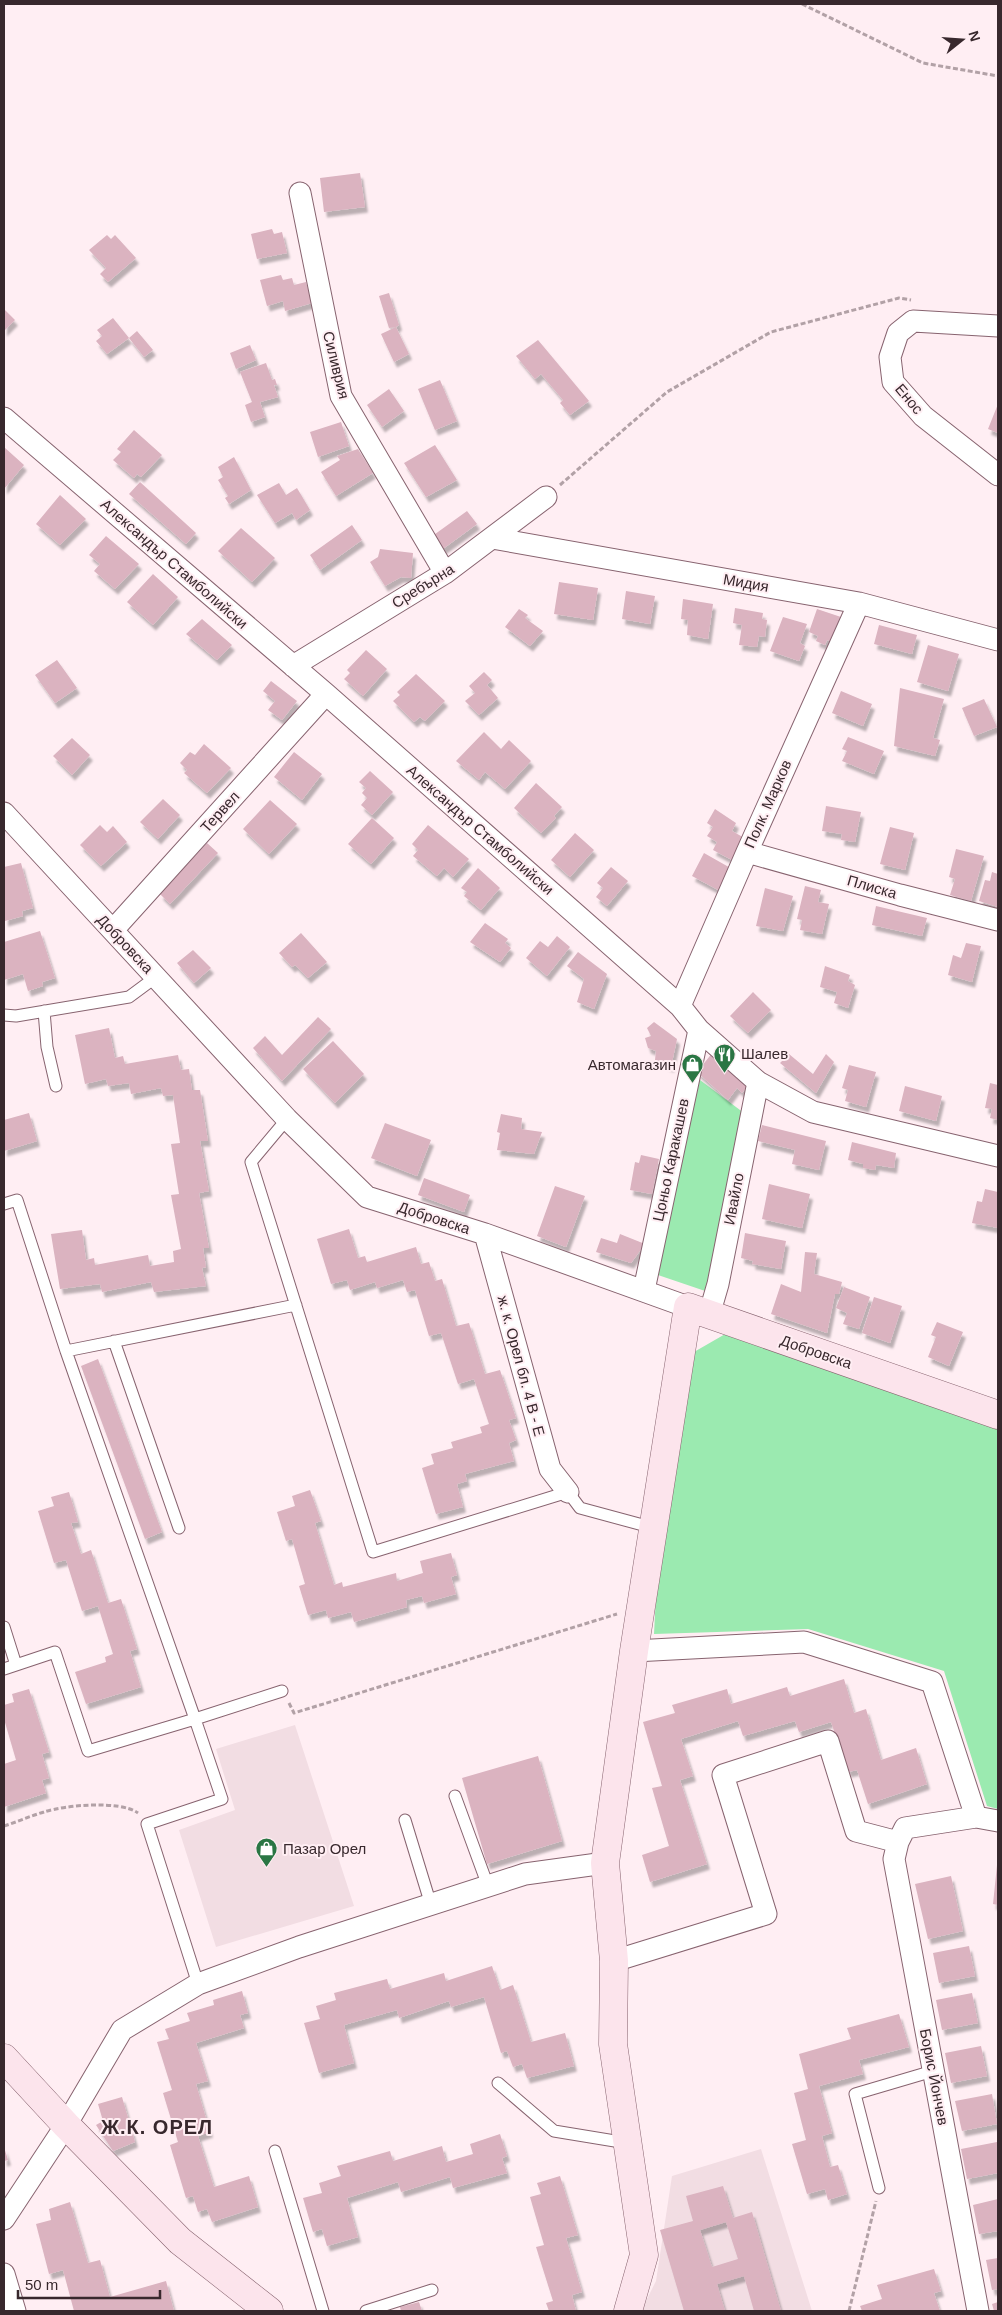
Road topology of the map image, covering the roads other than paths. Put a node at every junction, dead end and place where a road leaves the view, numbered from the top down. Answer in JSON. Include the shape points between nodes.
{"nodes":[{"id":1,"x":300,"y":193,"type":"dead end"},
{"id":2,"x":998,"y":326,"type":"edge"},
{"id":3,"x":4,"y":418,"type":"edge"},
{"id":4,"x":998,"y":475,"type":"edge"},
{"id":5,"x":546,"y":497,"type":"road end"},
{"id":6,"x":492,"y":538,"type":"junction"},
{"id":7,"x":445,"y":573,"type":"junction"},
{"id":8,"x":859,"y":603,"type":"junction"},
{"id":9,"x":998,"y":640,"type":"edge"},
{"id":10,"x":293,"y":666,"type":"junction"},
{"id":11,"x":326,"y":694,"type":"junction"},
{"id":12,"x":4,"y":813,"type":"edge"},
{"id":13,"x":746,"y":852,"type":"junction"},
{"id":14,"x":998,"y":920,"type":"edge"},
{"id":15,"x":113,"y":930,"type":"junction"},
{"id":16,"x":156,"y":977,"type":"junction"},
{"id":17,"x":680,"y":1006,"type":"junction"},
{"id":18,"x":44,"y":1011,"type":"junction"},
{"id":19,"x":4,"y":1015,"type":"edge"},
{"id":20,"x":699,"y":1030,"type":"junction"},
{"id":21,"x":758,"y":1082,"type":"junction"},
{"id":22,"x":56,"y":1086,"type":"dead end"},
{"id":23,"x":287,"y":1119,"type":"junction"},
{"id":24,"x":998,"y":1156,"type":"edge"},
{"id":25,"x":4,"y":1204,"type":"edge"},
{"id":26,"x":485,"y":1234,"type":"junction"},
{"id":27,"x":644,"y":1290,"type":"junction"},
{"id":28,"x":296,"y":1305,"type":"junction"},
{"id":29,"x":699,"y":1311,"type":"junction"},
{"id":30,"x":114,"y":1341,"type":"junction"},
{"id":31,"x":66,"y":1350,"type":"junction"},
{"id":32,"x":998,"y":1415,"type":"edge"},
{"id":33,"x":568,"y":1492,"type":"junction"},
{"id":34,"x":179,"y":1528,"type":"dead end"},
{"id":35,"x":654,"y":1528,"type":"junction"},
{"id":36,"x":4,"y":1627,"type":"edge"},
{"id":37,"x":634,"y":1651,"type":"junction"},
{"id":38,"x":16,"y":1665,"type":"junction"},
{"id":39,"x":4,"y":1669,"type":"edge"},
{"id":40,"x":282,"y":1691,"type":"road end"},
{"id":41,"x":196,"y":1719,"type":"junction"},
{"id":42,"x":455,"y":1796,"type":"dead end"},
{"id":43,"x":976,"y":1817,"type":"junction"},
{"id":44,"x":406,"y":1820,"type":"dead end"},
{"id":45,"x":998,"y":1822,"type":"edge"},
{"id":46,"x":898,"y":1842,"type":"junction"},
{"id":47,"x":605,"y":1863,"type":"junction"},
{"id":48,"x":488,"y":1886,"type":"junction"},
{"id":49,"x":431,"y":1905,"type":"junction"},
{"id":50,"x":614,"y":1961,"type":"junction"},
{"id":51,"x":198,"y":1984,"type":"junction"},
{"id":52,"x":4,"y":2058,"type":"edge"},
{"id":53,"x":933,"y":2071,"type":"junction"},
{"id":54,"x":498,"y":2083,"type":"dead end"},
{"id":55,"x":66,"y":2125,"type":"junction"},
{"id":56,"x":628,"y":2143,"type":"junction"},
{"id":57,"x":275,"y":2151,"type":"dead end"},
{"id":58,"x":879,"y":2188,"type":"road end"},
{"id":59,"x":4,"y":2219,"type":"edge"},
{"id":60,"x":4,"y":2274,"type":"edge"},
{"id":61,"x":432,"y":2290,"type":"dead end"},
{"id":62,"x":15,"y":2311,"type":"edge"},
{"id":63,"x":268,"y":2311,"type":"edge"},
{"id":64,"x":323,"y":2311,"type":"edge"},
{"id":65,"x":366,"y":2311,"type":"edge"},
{"id":66,"x":628,"y":2311,"type":"edge"},
{"id":67,"x":978,"y":2311,"type":"edge"}],
"edges":[{"from":1,"to":7,"type":"street","name":"Силиврия","via":[[341,396]]},
{"from":2,"to":4,"type":"street","name":"Енос","via":[[913,321],[898,333],[890,357],[894,382],[923,416]]},
{"from":3,"to":10,"type":"street","name":"Александър Стамболийски"},
{"from":5,"to":6,"type":"street","name":"Сребърна"},
{"from":6,"to":7,"type":"street","name":"Сребърна"},
{"from":6,"to":8,"type":"street","name":"Мидия"},
{"from":7,"to":10,"type":"street","name":"Сребърна"},
{"from":8,"to":9,"type":"street","name":"Мидия"},
{"from":8,"to":13,"type":"street","name":"Полк. Марков"},
{"from":10,"to":11,"type":"street","name":"Александър Стамболийски"},
{"from":11,"to":15,"type":"street","name":"Тервел"},
{"from":11,"to":17,"type":"street","name":"Александър Стамболийски"},
{"from":12,"to":15,"type":"street","name":"Добровска"},
{"from":13,"to":14,"type":"street","name":"Плиска"},
{"from":13,"to":17,"type":"street","name":"Полк. Марков"},
{"from":15,"to":16,"type":"street","name":"Добровска"},
{"from":16,"to":18,"type":"lane","via":[[129,997]]},
{"from":16,"to":23,"type":"street","name":"Добровска"},
{"from":17,"to":20,"type":"street","name":"Александър Стамболийски"},
{"from":18,"to":19,"type":"lane"},
{"from":18,"to":22,"type":"lane","via":[[47,1047]]},
{"from":20,"to":21,"type":"street","name":"Александър Стамболийски"},
{"from":20,"to":27,"type":"street","name":"Цоньо Каракашев"},
{"from":21,"to":24,"type":"street","name":"Александър Стамболийски","via":[[813,1112]]},
{"from":21,"to":29,"type":"street","name":"Ивайло","via":[[718,1284]]},
{"from":23,"to":26,"type":"street","name":"Добровска","via":[[367,1197]]},
{"from":23,"to":28,"type":"lane","via":[[251,1162]]},
{"from":25,"to":31,"type":"lane","via":[[17,1200]]},
{"from":26,"to":27,"type":"street","name":"Добровска"},
{"from":26,"to":33,"type":"street","name":"ж. к. Орел бл. 4 В - Е","via":[[550,1469]]},
{"from":27,"to":29,"type":"street","name":"Добровска"},
{"from":28,"to":30,"type":"lane"},
{"from":28,"to":33,"type":"lane","via":[[373,1552]]},
{"from":29,"to":32,"type":"street","name":"Добровска"},
{"from":29,"to":35,"type":"street"},
{"from":30,"to":31,"type":"lane"},
{"from":30,"to":34,"type":"lane"},
{"from":31,"to":41,"type":"lane"},
{"from":33,"to":35,"type":"lane","via":[[580,1508]]},
{"from":35,"to":37,"type":"street"},
{"from":36,"to":38,"type":"lane"},
{"from":37,"to":43,"type":"street","via":[[804,1642],[932,1682]]},
{"from":37,"to":47,"type":"street"},
{"from":38,"to":39,"type":"lane"},
{"from":38,"to":41,"type":"lane","via":[[55,1652],[88,1751]]},
{"from":40,"to":41,"type":"lane"},
{"from":41,"to":51,"type":"lane","via":[[222,1799],[147,1824]]},
{"from":42,"to":48,"type":"lane"},
{"from":43,"to":45,"type":"street"},
{"from":43,"to":46,"type":"street","via":[[905,1828]]},
{"from":44,"to":49,"type":"lane"},
{"from":46,"to":50,"type":"street","via":[[856,1831],[828,1741],[723,1775],[766,1914]]},
{"from":46,"to":53,"type":"street","name":"Борис Йончев","via":[[894,1859]]},
{"from":47,"to":48,"type":"street","via":[[525,1874]]},
{"from":47,"to":50,"type":"street"},
{"from":48,"to":49,"type":"street"},
{"from":49,"to":51,"type":"street","via":[[299,1947]]},
{"from":50,"to":56,"type":"street","via":[[613,2044]]},
{"from":51,"to":55,"type":"street","via":[[122,2030]]},
{"from":52,"to":55,"type":"street"},
{"from":53,"to":58,"type":"lane","via":[[855,2094]]},
{"from":53,"to":67,"type":"street","name":"Борис Йончев"},
{"from":54,"to":56,"type":"lane","via":[[554,2130]]},
{"from":55,"to":59,"type":"street"},
{"from":55,"to":63,"type":"street","via":[[180,2241]]},
{"from":56,"to":66,"type":"street","via":[[644,2255]]},
{"from":57,"to":64,"type":"lane"},
{"from":60,"to":62,"type":"street"},
{"from":61,"to":65,"type":"lane"}]}
